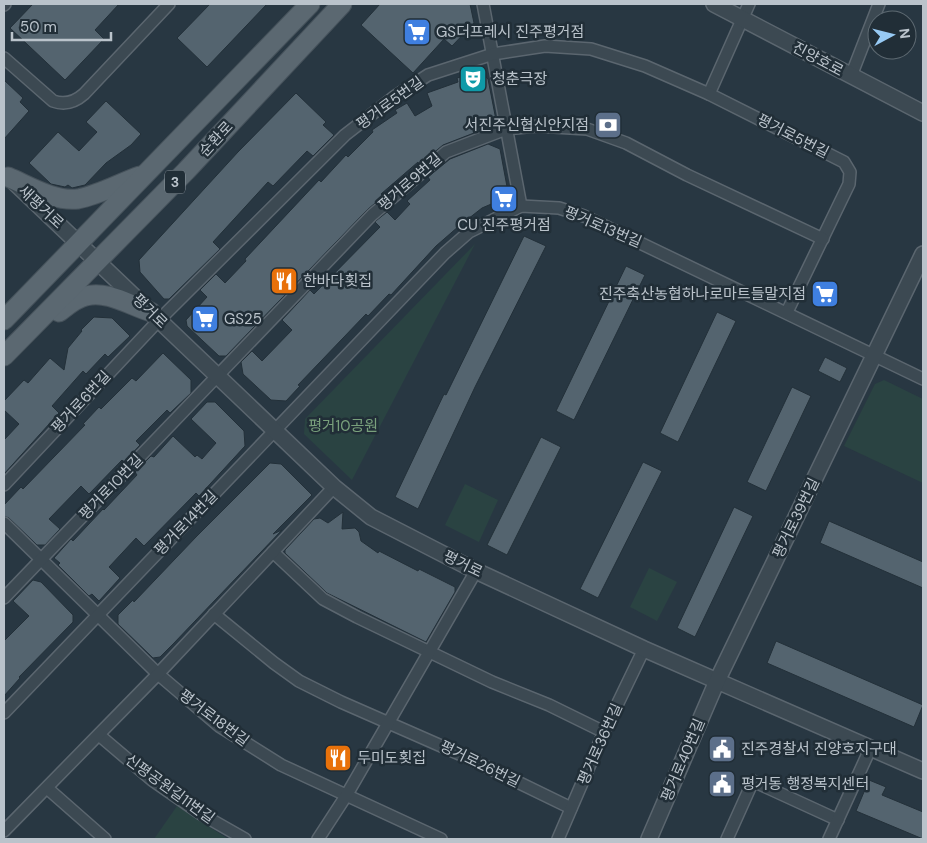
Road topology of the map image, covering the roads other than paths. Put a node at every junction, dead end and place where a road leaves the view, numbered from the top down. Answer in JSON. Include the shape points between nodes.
{"nodes":[{"id":1,"x":169,"y":4,"type":"edge"},
{"id":2,"x":310,"y":4,"type":"edge"},
{"id":3,"x":342,"y":4,"type":"edge"},
{"id":4,"x":483,"y":4,"type":"edge"},
{"id":5,"x":714,"y":4,"type":"edge"},
{"id":6,"x":749,"y":4,"type":"edge"},
{"id":7,"x":879,"y":4,"type":"edge"},
{"id":8,"x":742,"y":19,"type":"junction"},
{"id":9,"x":493,"y":54,"type":"junction"},
{"id":10,"x":4,"y":58,"type":"edge"},
{"id":11,"x":851,"y":76,"type":"junction"},
{"id":12,"x":709,"y":94,"type":"junction"},
{"id":13,"x":923,"y":113,"type":"edge"},
{"id":14,"x":506,"y":129,"type":"junction"},
{"id":15,"x":6,"y":174,"type":"edge"},
{"id":16,"x":144,"y":175,"type":"junction"},
{"id":17,"x":521,"y":206,"type":"junction"},
{"id":18,"x":823,"y":239,"type":"junction"},
{"id":19,"x":78,"y":242,"type":"junction"},
{"id":20,"x":923,"y":254,"type":"edge"},
{"id":21,"x":98,"y":261,"type":"junction"},
{"id":22,"x":787,"y":312,"type":"junction"},
{"id":23,"x":155,"y":316,"type":"junction"},
{"id":24,"x":5,"y":318,"type":"edge"},
{"id":25,"x":28,"y":331,"type":"junction"},
{"id":26,"x":4,"y":356,"type":"edge"},
{"id":27,"x":876,"y":356,"type":"junction"},
{"id":28,"x":4,"y":364,"type":"edge"},
{"id":29,"x":218,"y":376,"type":"junction"},
{"id":30,"x":923,"y":378,"type":"edge"},
{"id":31,"x":275,"y":430,"type":"junction"},
{"id":32,"x":4,"y":485,"type":"edge"},
{"id":33,"x":334,"y":487,"type":"junction"},
{"id":34,"x":4,"y":523,"type":"edge"},
{"id":35,"x":273,"y":552,"type":"junction"},
{"id":36,"x":41,"y":560,"type":"junction"},
{"id":37,"x":476,"y":571,"type":"junction"},
{"id":38,"x":4,"y":598,"type":"edge"},
{"id":39,"x":214,"y":614,"type":"junction"},
{"id":40,"x":98,"y":615,"type":"junction"},
{"id":41,"x":644,"y":649,"type":"junction"},
{"id":42,"x":430,"y":652,"type":"junction"},
{"id":43,"x":158,"y":674,"type":"junction"},
{"id":44,"x":718,"y":682,"type":"junction"},
{"id":45,"x":4,"y":713,"type":"edge"},
{"id":46,"x":389,"y":722,"type":"junction"},
{"id":47,"x":604,"y":732,"type":"junction"},
{"id":48,"x":99,"y":735,"type":"junction"},
{"id":49,"x":871,"y":747,"type":"junction"},
{"id":50,"x":923,"y":770,"type":"edge"},
{"id":51,"x":47,"y":788,"type":"junction"},
{"id":52,"x":346,"y":796,"type":"junction"},
{"id":53,"x":571,"y":808,"type":"junction"},
{"id":54,"x":838,"y":820,"type":"junction"},
{"id":55,"x":4,"y":832,"type":"edge"},
{"id":56,"x":105,"y":839,"type":"edge"},
{"id":57,"x":245,"y":839,"type":"edge"},
{"id":58,"x":318,"y":839,"type":"edge"},
{"id":59,"x":441,"y":839,"type":"edge"},
{"id":60,"x":558,"y":839,"type":"edge"},
{"id":61,"x":650,"y":839,"type":"edge"},
{"id":62,"x":727,"y":839,"type":"edge"},
{"id":63,"x":829,"y":839,"type":"edge"}],
"edges":[{"from":1,"to":10,"type":"street","via":[[84,94],[67,103],[53,101]]},
{"from":2,"to":16,"type":"main road","name":"순환로","number":"3"},
{"from":3,"to":21,"type":"main road","name":"순환로","number":"3"},
{"from":4,"to":9,"type":"street"},
{"from":5,"to":8,"type":"street","name":"진양호로"},
{"from":6,"to":8,"type":"street"},
{"from":7,"to":11,"type":"street"},
{"from":8,"to":11,"type":"street","name":"진양호로"},
{"from":8,"to":12,"type":"street"},
{"from":9,"to":12,"type":"street","name":"평거로5번길","via":[[545,46],[591,49],[645,66]]},
{"from":9,"to":14,"type":"street"},
{"from":9,"to":23,"type":"street","name":"평거로5번길","via":[[428,75],[346,135]]},
{"from":11,"to":13,"type":"street","name":"진양호로"},
{"from":12,"to":18,"type":"street","name":"평거로5번길","via":[[839,159],[848,167],[849,184]]},
{"from":14,"to":17,"type":"street"},
{"from":14,"to":18,"type":"street","name":"평거로9번길","via":[[537,126],[587,129],[626,143]]},
{"from":14,"to":29,"type":"street","name":"평거로9번길","via":[[446,152],[418,174],[372,215]]},
{"from":15,"to":16,"type":"main road","via":[[50,195],[68,199],[88,196]]},
{"from":15,"to":19,"type":"street","name":"새평거로"},
{"from":16,"to":19,"type":"main road","name":"순환로","number":"3"},
{"from":17,"to":22,"type":"street","name":"평거로13번길","via":[[559,208],[584,216]]},
{"from":17,"to":31,"type":"street","name":"평거로13번길","via":[[468,232]]},
{"from":18,"to":22,"type":"street"},
{"from":19,"to":21,"type":"street","name":"평거로"},
{"from":19,"to":24,"type":"main road","name":"순환로","number":"3"},
{"from":20,"to":27,"type":"street","name":"평거로39번길"},
{"from":21,"to":23,"type":"street","name":"평거로"},
{"from":21,"to":25,"type":"main road","name":"순환로","number":"3"},
{"from":22,"to":27,"type":"street","name":"평거로13번길"},
{"from":23,"to":25,"type":"main road","via":[[110,297],[94,295],[79,299]]},
{"from":23,"to":29,"type":"street","name":"평거로"},
{"from":23,"to":32,"type":"street","name":"평거로6번길"},
{"from":25,"to":26,"type":"main road","name":"순환로","number":"3"},
{"from":25,"to":28,"type":"main road"},
{"from":27,"to":30,"type":"street","name":"평거로13번길"},
{"from":27,"to":44,"type":"street","name":"평거로39번길"},
{"from":29,"to":31,"type":"street","name":"평거로"},
{"from":29,"to":36,"type":"street","name":"평거로10번길"},
{"from":31,"to":33,"type":"street","name":"평거로"},
{"from":31,"to":40,"type":"street","name":"평거로14번길"},
{"from":33,"to":35,"type":"street"},
{"from":33,"to":37,"type":"street","name":"평거로","via":[[371,517]]},
{"from":34,"to":36,"type":"street","name":"평거로18번길"},
{"from":35,"to":39,"type":"street"},
{"from":35,"to":42,"type":"street","via":[[323,599]]},
{"from":36,"to":38,"type":"street","name":"평거로10번길"},
{"from":36,"to":40,"type":"street","name":"평거로18번길"},
{"from":37,"to":41,"type":"street","name":"평거로"},
{"from":37,"to":42,"type":"street"},
{"from":39,"to":43,"type":"street"},
{"from":39,"to":46,"type":"street","via":[[299,681]]},
{"from":40,"to":43,"type":"street","name":"평거로18번길"},
{"from":40,"to":45,"type":"street","name":"평거로14번길"},
{"from":41,"to":44,"type":"street","name":"평거로"},
{"from":41,"to":47,"type":"street","name":"평거로36번길"},
{"from":42,"to":46,"type":"street"},
{"from":42,"to":47,"type":"street"},
{"from":43,"to":48,"type":"street"},
{"from":43,"to":52,"type":"street","name":"평거로18번길","via":[[219,726],[281,765]]},
{"from":44,"to":49,"type":"street","name":"평거로"},
{"from":44,"to":61,"type":"street","name":"평거로40번길"},
{"from":46,"to":52,"type":"street"},
{"from":46,"to":53,"type":"street","name":"평거로26번길"},
{"from":47,"to":53,"type":"street","name":"평거로36번길"},
{"from":48,"to":51,"type":"street"},
{"from":48,"to":57,"type":"street","name":"신평공원길11번길","via":[[152,780]]},
{"from":49,"to":50,"type":"street","name":"평거로"},
{"from":49,"to":54,"type":"street"},
{"from":51,"to":55,"type":"street"},
{"from":51,"to":56,"type":"street"},
{"from":52,"to":58,"type":"street"},
{"from":52,"to":59,"type":"street"},
{"from":53,"to":60,"type":"street","name":"평거로36번길"},
{"from":54,"to":62,"type":"street","via":[[753,781]]},
{"from":54,"to":63,"type":"street"}]}
